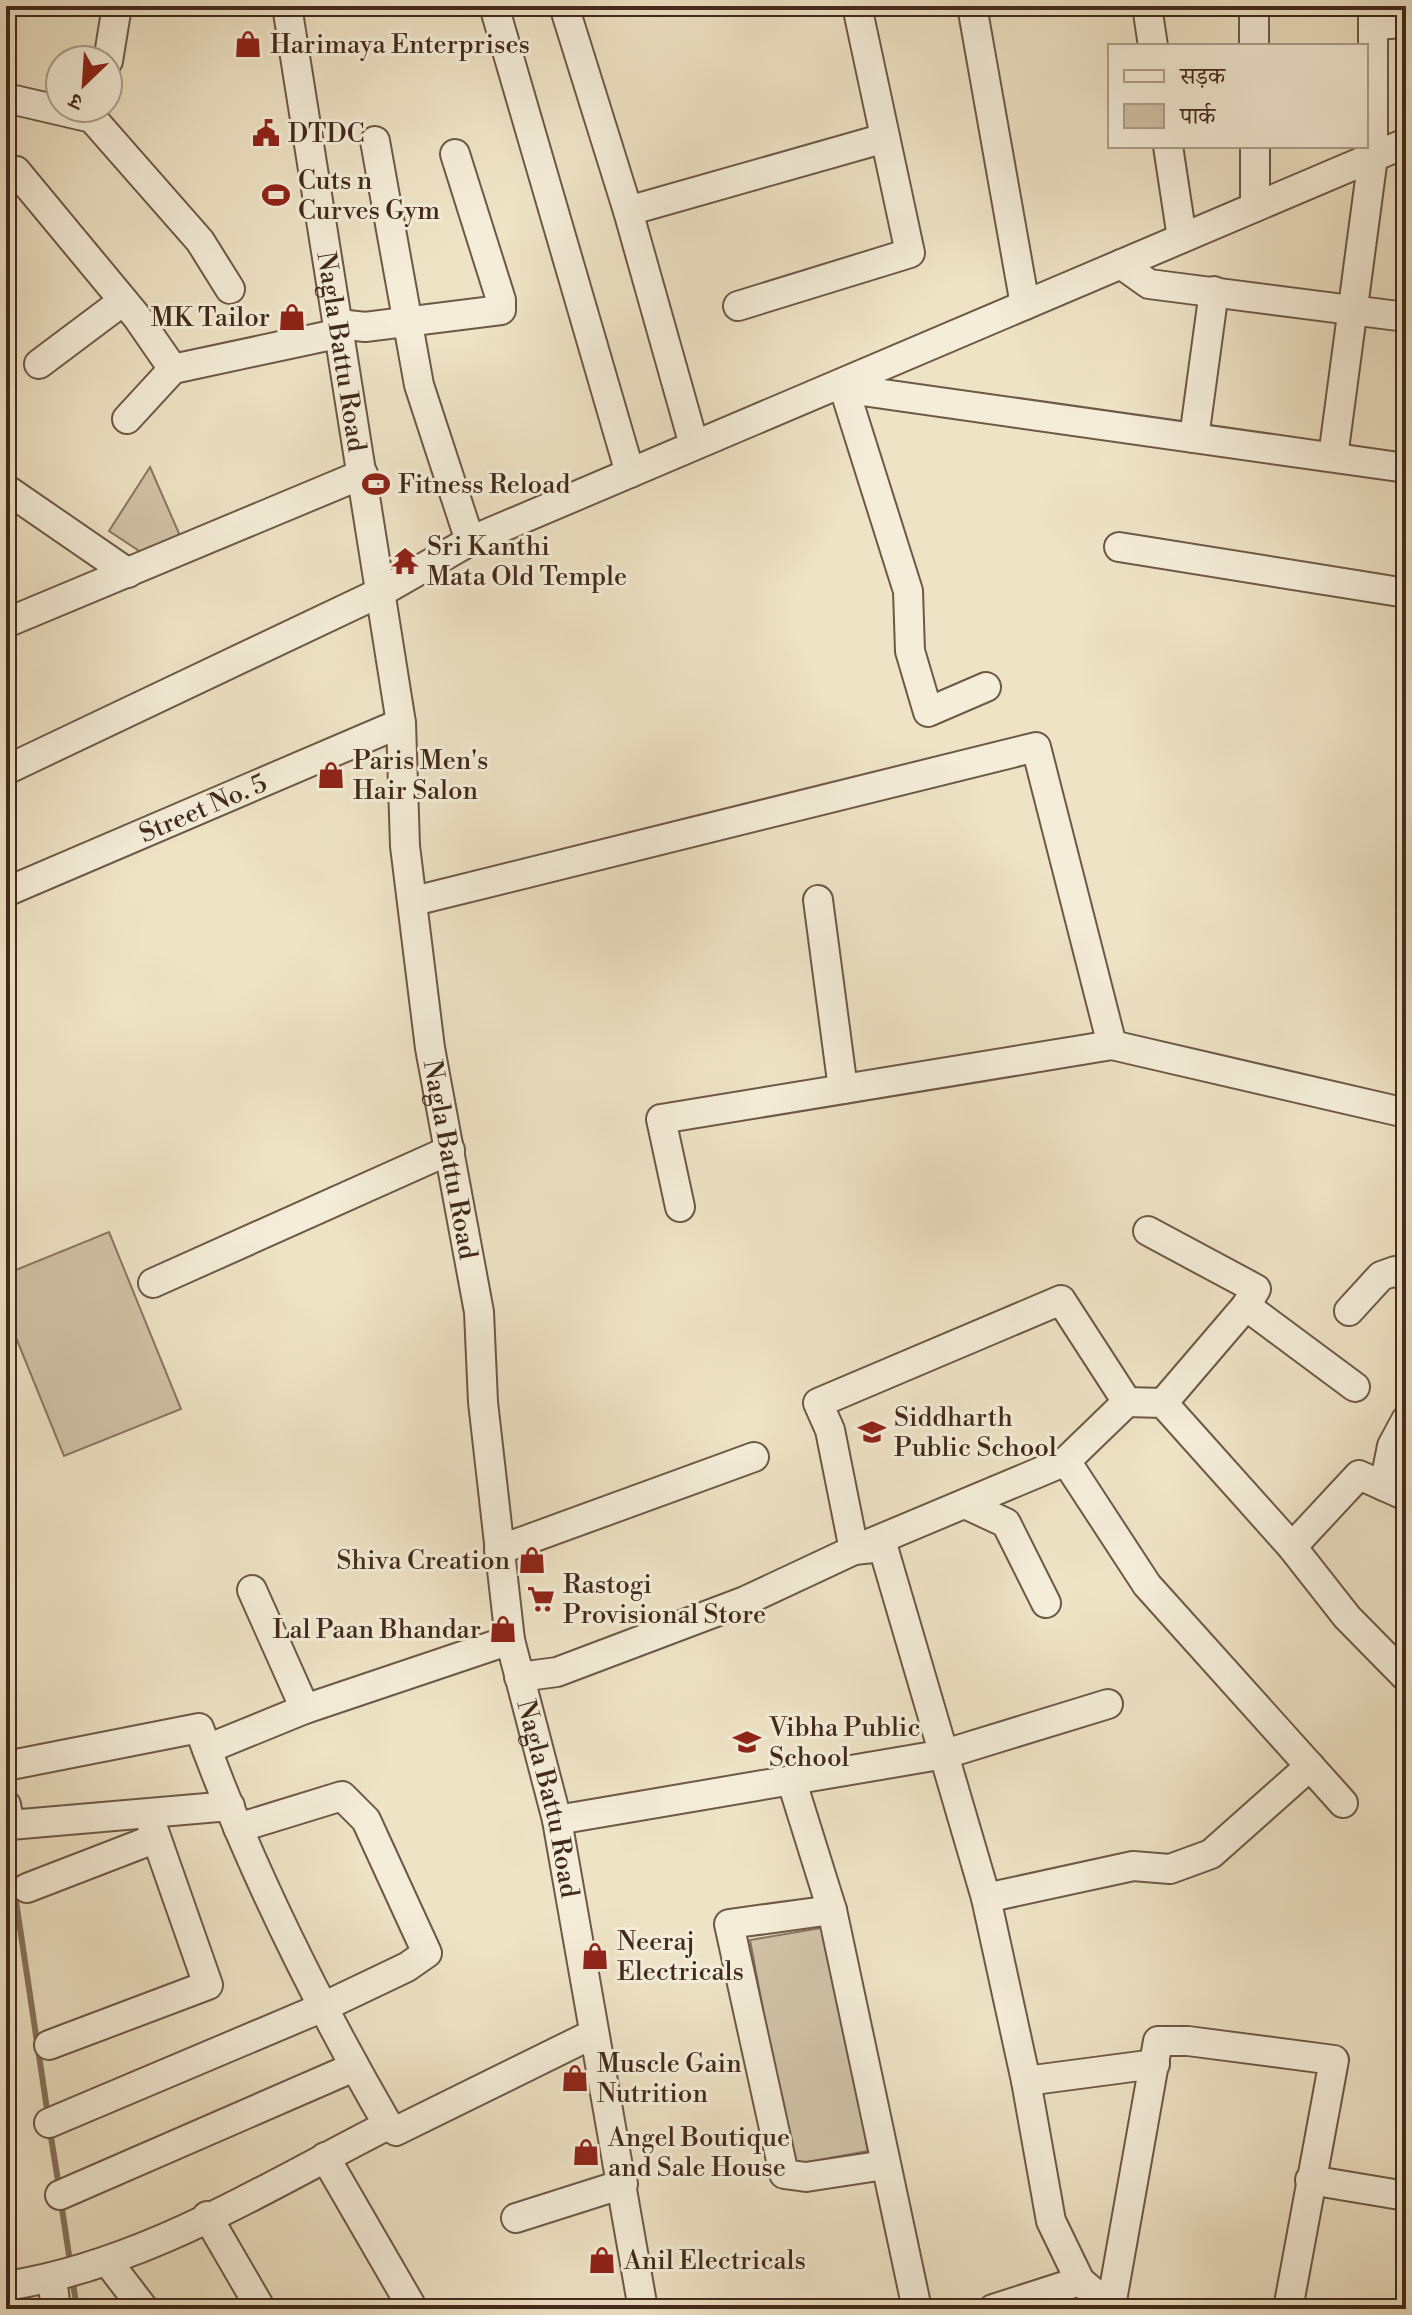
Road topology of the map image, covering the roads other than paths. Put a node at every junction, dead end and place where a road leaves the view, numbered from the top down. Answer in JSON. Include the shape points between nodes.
{"nodes":[{"id":1,"x":117,"y":6,"type":"edge"},
{"id":2,"x":287,"y":6,"type":"edge"},
{"id":3,"x":494,"y":6,"type":"edge"},
{"id":4,"x":564,"y":6,"type":"edge"},
{"id":5,"x":857,"y":6,"type":"edge"},
{"id":6,"x":972,"y":6,"type":"edge"},
{"id":7,"x":1147,"y":6,"type":"edge"},
{"id":8,"x":1254,"y":6,"type":"edge"},
{"id":9,"x":1373,"y":15,"type":"edge"},
{"id":10,"x":1406,"y":23,"type":"edge"},
{"id":11,"x":111,"y":44,"type":"edge"},
{"id":12,"x":1153,"y":44,"type":"edge"},
{"id":13,"x":1254,"y":44,"type":"edge"},
{"id":14,"x":6,"y":98,"type":"edge"},
{"id":15,"x":885,"y":138,"type":"junction"},
{"id":16,"x":375,"y":141,"type":"dead end"},
{"id":17,"x":1406,"y":143,"type":"edge"},
{"id":18,"x":1168,"y":148,"type":"edge"},
{"id":19,"x":1255,"y":148,"type":"edge"},
{"id":20,"x":455,"y":154,"type":"dead end"},
{"id":21,"x":1373,"y":157,"type":"junction"},
{"id":22,"x":16,"y":171,"type":"dead end"},
{"id":23,"x":1255,"y":207,"type":"junction"},
{"id":24,"x":628,"y":211,"type":"junction"},
{"id":25,"x":1182,"y":238,"type":"junction"},
{"id":26,"x":1121,"y":264,"type":"junction"},
{"id":27,"x":230,"y":289,"type":"dead end"},
{"id":28,"x":1214,"y":291,"type":"junction"},
{"id":29,"x":123,"y":301,"type":"junction"},
{"id":30,"x":1025,"y":305,"type":"junction"},
{"id":31,"x":738,"y":306,"type":"dead end"},
{"id":32,"x":1353,"y":309,"type":"junction"},
{"id":33,"x":1406,"y":317,"type":"edge"},
{"id":34,"x":407,"y":323,"type":"junction"},
{"id":35,"x":340,"y":329,"type":"junction"},
{"id":36,"x":39,"y":364,"type":"dead end"},
{"id":37,"x":173,"y":369,"type":"junction"},
{"id":38,"x":839,"y":387,"type":"junction"},
{"id":39,"x":127,"y":419,"type":"dead end"},
{"id":40,"x":1194,"y":438,"type":"junction"},
{"id":41,"x":694,"y":445,"type":"junction"},
{"id":42,"x":1333,"y":457,"type":"junction"},
{"id":43,"x":1406,"y":468,"type":"edge"},
{"id":44,"x":630,"y":473,"type":"junction"},
{"id":45,"x":363,"y":474,"type":"junction"},
{"id":46,"x":6,"y":489,"type":"edge"},
{"id":47,"x":470,"y":541,"type":"junction"},
{"id":48,"x":1119,"y":547,"type":"dead end"},
{"id":49,"x":128,"y":573,"type":"junction"},
{"id":50,"x":381,"y":592,"type":"junction"},
{"id":51,"x":1406,"y":593,"type":"edge"},
{"id":52,"x":6,"y":623,"type":"edge"},
{"id":53,"x":986,"y":687,"type":"dead end"},
{"id":54,"x":401,"y":723,"type":"junction"},
{"id":55,"x":6,"y":770,"type":"edge"},
{"id":56,"x":6,"y":892,"type":"edge"},
{"id":57,"x":818,"y":900,"type":"dead end"},
{"id":58,"x":414,"y":901,"type":"junction"},
{"id":59,"x":1112,"y":1045,"type":"junction"},
{"id":60,"x":843,"y":1089,"type":"junction"},
{"id":61,"x":1406,"y":1113,"type":"edge"},
{"id":62,"x":450,"y":1150,"type":"junction"},
{"id":63,"x":680,"y":1207,"type":"dead end"},
{"id":64,"x":1148,"y":1231,"type":"dead end"},
{"id":65,"x":1406,"y":1277,"type":"edge"},
{"id":66,"x":153,"y":1283,"type":"dead end"},
{"id":67,"x":1246,"y":1306,"type":"junction"},
{"id":68,"x":1349,"y":1311,"type":"dead end"},
{"id":69,"x":1355,"y":1387,"type":"dead end"},
{"id":70,"x":1127,"y":1402,"type":"junction"},
{"id":71,"x":1163,"y":1403,"type":"junction"},
{"id":72,"x":1406,"y":1420,"type":"edge"},
{"id":73,"x":754,"y":1457,"type":"dead end"},
{"id":74,"x":1066,"y":1461,"type":"junction"},
{"id":75,"x":1395,"y":1491,"type":"edge"},
{"id":76,"x":965,"y":1504,"type":"junction"},
{"id":77,"x":1292,"y":1547,"type":"junction"},
{"id":78,"x":499,"y":1550,"type":"junction"},
{"id":79,"x":854,"y":1550,"type":"junction"},
{"id":80,"x":252,"y":1590,"type":"dead end"},
{"id":81,"x":1046,"y":1603,"type":"dead end"},
{"id":82,"x":510,"y":1640,"type":"junction"},
{"id":83,"x":519,"y":1677,"type":"junction"},
{"id":84,"x":1406,"y":1677,"type":"edge"},
{"id":85,"x":1108,"y":1704,"type":"dead end"},
{"id":86,"x":305,"y":1709,"type":"junction"},
{"id":87,"x":207,"y":1749,"type":"junction"},
{"id":88,"x":945,"y":1754,"type":"junction"},
{"id":89,"x":6,"y":1766,"type":"edge"},
{"id":90,"x":1310,"y":1766,"type":"junction"},
{"id":91,"x":792,"y":1782,"type":"junction"},
{"id":92,"x":1343,"y":1803,"type":"dead end"},
{"id":93,"x":6,"y":1805,"type":"edge"},
{"id":94,"x":234,"y":1817,"type":"junction"},
{"id":95,"x":557,"y":1820,"type":"junction"},
{"id":96,"x":151,"y":1826,"type":"junction"},
{"id":97,"x":27,"y":1888,"type":"dead end"},
{"id":98,"x":986,"y":1898,"type":"junction"},
{"id":99,"x":832,"y":1910,"type":"junction"},
{"id":100,"x":321,"y":2008,"type":"junction"},
{"id":101,"x":593,"y":2034,"type":"junction"},
{"id":102,"x":49,"y":2045,"type":"dead end"},
{"id":103,"x":1155,"y":2064,"type":"junction"},
{"id":104,"x":354,"y":2067,"type":"junction"},
{"id":105,"x":1026,"y":2081,"type":"junction"},
{"id":106,"x":49,"y":2123,"type":"dead end"},
{"id":107,"x":388,"y":2125,"type":"junction"},
{"id":108,"x":325,"y":2157,"type":"junction"},
{"id":109,"x":885,"y":2165,"type":"junction"},
{"id":110,"x":1310,"y":2180,"type":"junction"},
{"id":111,"x":623,"y":2184,"type":"junction"},
{"id":112,"x":60,"y":2195,"type":"dead end"},
{"id":113,"x":1406,"y":2196,"type":"edge"},
{"id":114,"x":207,"y":2216,"type":"junction"},
{"id":115,"x":516,"y":2218,"type":"dead end"},
{"id":116,"x":102,"y":2264,"type":"junction"},
{"id":117,"x":54,"y":2277,"type":"junction"},
{"id":118,"x":1080,"y":2281,"type":"junction"},
{"id":119,"x":6,"y":2286,"type":"edge"},
{"id":120,"x":1112,"y":2308,"type":"edge"},
{"id":121,"x":56,"y":2309,"type":"edge"},
{"id":122,"x":144,"y":2309,"type":"edge"},
{"id":123,"x":261,"y":2309,"type":"edge"},
{"id":124,"x":413,"y":2309,"type":"edge"},
{"id":125,"x":643,"y":2309,"type":"edge"},
{"id":126,"x":917,"y":2309,"type":"edge"},
{"id":127,"x":993,"y":2309,"type":"edge"},
{"id":128,"x":1288,"y":2309,"type":"edge"}],
"edges":[{"from":1,"to":11,"type":"street"},
{"from":2,"to":35,"type":"street","name":"Nagla Battu Road"},
{"from":3,"to":44,"type":"street"},
{"from":4,"to":24,"type":"street"},
{"from":5,"to":15,"type":"street"},
{"from":6,"to":30,"type":"street"},
{"from":7,"to":12,"type":"street"},
{"from":8,"to":13,"type":"street"},
{"from":9,"to":10,"type":"street"},
{"from":9,"to":21,"type":"street"},
{"from":14,"to":27,"type":"street","via":[[92,118],[200,241]]},
{"from":15,"to":24,"type":"street"},
{"from":15,"to":31,"type":"street","via":[[910,253]]},
{"from":16,"to":34,"type":"street"},
{"from":17,"to":21,"type":"street"},
{"from":18,"to":25,"type":"street"},
{"from":19,"to":23,"type":"street"},
{"from":20,"to":34,"type":"street","via":[[501,310]]},
{"from":21,"to":23,"type":"street"},
{"from":21,"to":32,"type":"street"},
{"from":22,"to":29,"type":"street"},
{"from":23,"to":25,"type":"street"},
{"from":24,"to":41,"type":"street"},
{"from":25,"to":26,"type":"street"},
{"from":26,"to":28,"type":"street","via":[[1149,284]]},
{"from":26,"to":30,"type":"street"},
{"from":28,"to":32,"type":"street"},
{"from":28,"to":40,"type":"street"},
{"from":29,"to":36,"type":"street"},
{"from":29,"to":37,"type":"street"},
{"from":30,"to":38,"type":"street"},
{"from":32,"to":33,"type":"street"},
{"from":32,"to":42,"type":"street"},
{"from":34,"to":35,"type":"street"},
{"from":34,"to":47,"type":"street","via":[[419,385]]},
{"from":35,"to":37,"type":"street"},
{"from":35,"to":45,"type":"street","name":"Nagla Battu Road"},
{"from":37,"to":39,"type":"street"},
{"from":38,"to":40,"type":"street"},
{"from":38,"to":41,"type":"street"},
{"from":38,"to":53,"type":"street","via":[[908,591],[910,651],[928,712]]},
{"from":40,"to":42,"type":"street"},
{"from":41,"to":44,"type":"street"},
{"from":42,"to":43,"type":"street"},
{"from":44,"to":47,"type":"street"},
{"from":45,"to":49,"type":"street"},
{"from":45,"to":50,"type":"street","name":"Nagla Battu Road"},
{"from":46,"to":49,"type":"street"},
{"from":47,"to":50,"type":"street"},
{"from":48,"to":51,"type":"street"},
{"from":49,"to":52,"type":"street"},
{"from":50,"to":54,"type":"street","name":"Nagla Battu Road"},
{"from":50,"to":55,"type":"street"},
{"from":54,"to":56,"type":"street","name":"Street No. 5"},
{"from":54,"to":58,"type":"street","name":"Nagla Battu Road","via":[[405,846]]},
{"from":57,"to":60,"type":"street"},
{"from":58,"to":59,"type":"street","via":[[1036,747]]},
{"from":58,"to":62,"type":"street","name":"Nagla Battu Road","via":[[430,1048]]},
{"from":59,"to":60,"type":"street"},
{"from":59,"to":61,"type":"street"},
{"from":60,"to":63,"type":"street","via":[[661,1119]]},
{"from":62,"to":66,"type":"street"},
{"from":62,"to":78,"type":"street","name":"Nagla Battu Road","via":[[479,1312]]},
{"from":64,"to":67,"type":"street","via":[[1256,1289]]},
{"from":65,"to":68,"type":"street","via":[[1395,1271],[1381,1276]]},
{"from":67,"to":69,"type":"street"},
{"from":67,"to":71,"type":"street"},
{"from":70,"to":71,"type":"street"},
{"from":70,"to":74,"type":"street"},
{"from":70,"to":79,"type":"street","via":[[1061,1300],[818,1403],[830,1430]]},
{"from":71,"to":77,"type":"street"},
{"from":72,"to":75,"type":"street","via":[[1392,1446]]},
{"from":73,"to":78,"type":"street"},
{"from":74,"to":76,"type":"street"},
{"from":74,"to":90,"type":"street","via":[[1147,1585]]},
{"from":75,"to":77,"type":"street","via":[[1359,1475]]},
{"from":76,"to":79,"type":"street"},
{"from":76,"to":81,"type":"street","via":[[1006,1523]]},
{"from":77,"to":84,"type":"street","via":[[1347,1617]]},
{"from":78,"to":82,"type":"street","name":"Nagla Battu Road"},
{"from":79,"to":83,"type":"street","via":[[752,1609],[557,1672]]},
{"from":79,"to":88,"type":"street","via":[[883,1547]]},
{"from":80,"to":86,"type":"street"},
{"from":82,"to":83,"type":"street","name":"Nagla Battu Road"},
{"from":82,"to":86,"type":"street"},
{"from":83,"to":95,"type":"street","name":"Nagla Battu Road"},
{"from":85,"to":88,"type":"street"},
{"from":86,"to":87,"type":"street"},
{"from":87,"to":89,"type":"street","via":[[199,1728]]},
{"from":87,"to":94,"type":"street"},
{"from":88,"to":91,"type":"street"},
{"from":88,"to":98,"type":"street"},
{"from":90,"to":92,"type":"street"},
{"from":90,"to":98,"type":"street","via":[[1211,1854],[1170,1869],[1133,1866]]},
{"from":91,"to":95,"type":"street"},
{"from":91,"to":99,"type":"street"},
{"from":93,"to":96,"type":"street","via":[[10,1825]]},
{"from":94,"to":96,"type":"street"},
{"from":94,"to":100,"type":"street"},
{"from":94,"to":100,"type":"street","via":[[342,1796],[366,1820],[427,1953]]},
{"from":95,"to":101,"type":"street","name":"Nagla Battu Road"},
{"from":96,"to":97,"type":"street"},
{"from":96,"to":102,"type":"street","via":[[208,1985]]},
{"from":98,"to":105,"type":"street"},
{"from":99,"to":109,"type":"street"},
{"from":99,"to":109,"type":"street","via":[[729,1924],[784,2174],[806,2177]]},
{"from":100,"to":104,"type":"street"},
{"from":100,"to":106,"type":"street"},
{"from":101,"to":107,"type":"street","via":[[396,2131]]},
{"from":101,"to":111,"type":"street","name":"Nagla Battu Road"},
{"from":103,"to":105,"type":"street"},
{"from":103,"to":110,"type":"street","via":[[1158,2041],[1334,2060]]},
{"from":103,"to":120,"type":"street"},
{"from":104,"to":107,"type":"street"},
{"from":104,"to":112,"type":"street"},
{"from":105,"to":118,"type":"street","via":[[1051,2221]]},
{"from":107,"to":108,"type":"street"},
{"from":108,"to":114,"type":"street"},
{"from":108,"to":124,"type":"street"},
{"from":109,"to":126,"type":"street"},
{"from":110,"to":113,"type":"street"},
{"from":110,"to":128,"type":"street"},
{"from":111,"to":115,"type":"street"},
{"from":111,"to":125,"type":"street","name":"Nagla Battu Road"},
{"from":114,"to":116,"type":"street"},
{"from":114,"to":123,"type":"street"},
{"from":116,"to":117,"type":"street"},
{"from":116,"to":122,"type":"street"},
{"from":117,"to":119,"type":"street"},
{"from":117,"to":121,"type":"street"},
{"from":118,"to":120,"type":"street"},
{"from":118,"to":127,"type":"street"}]}
